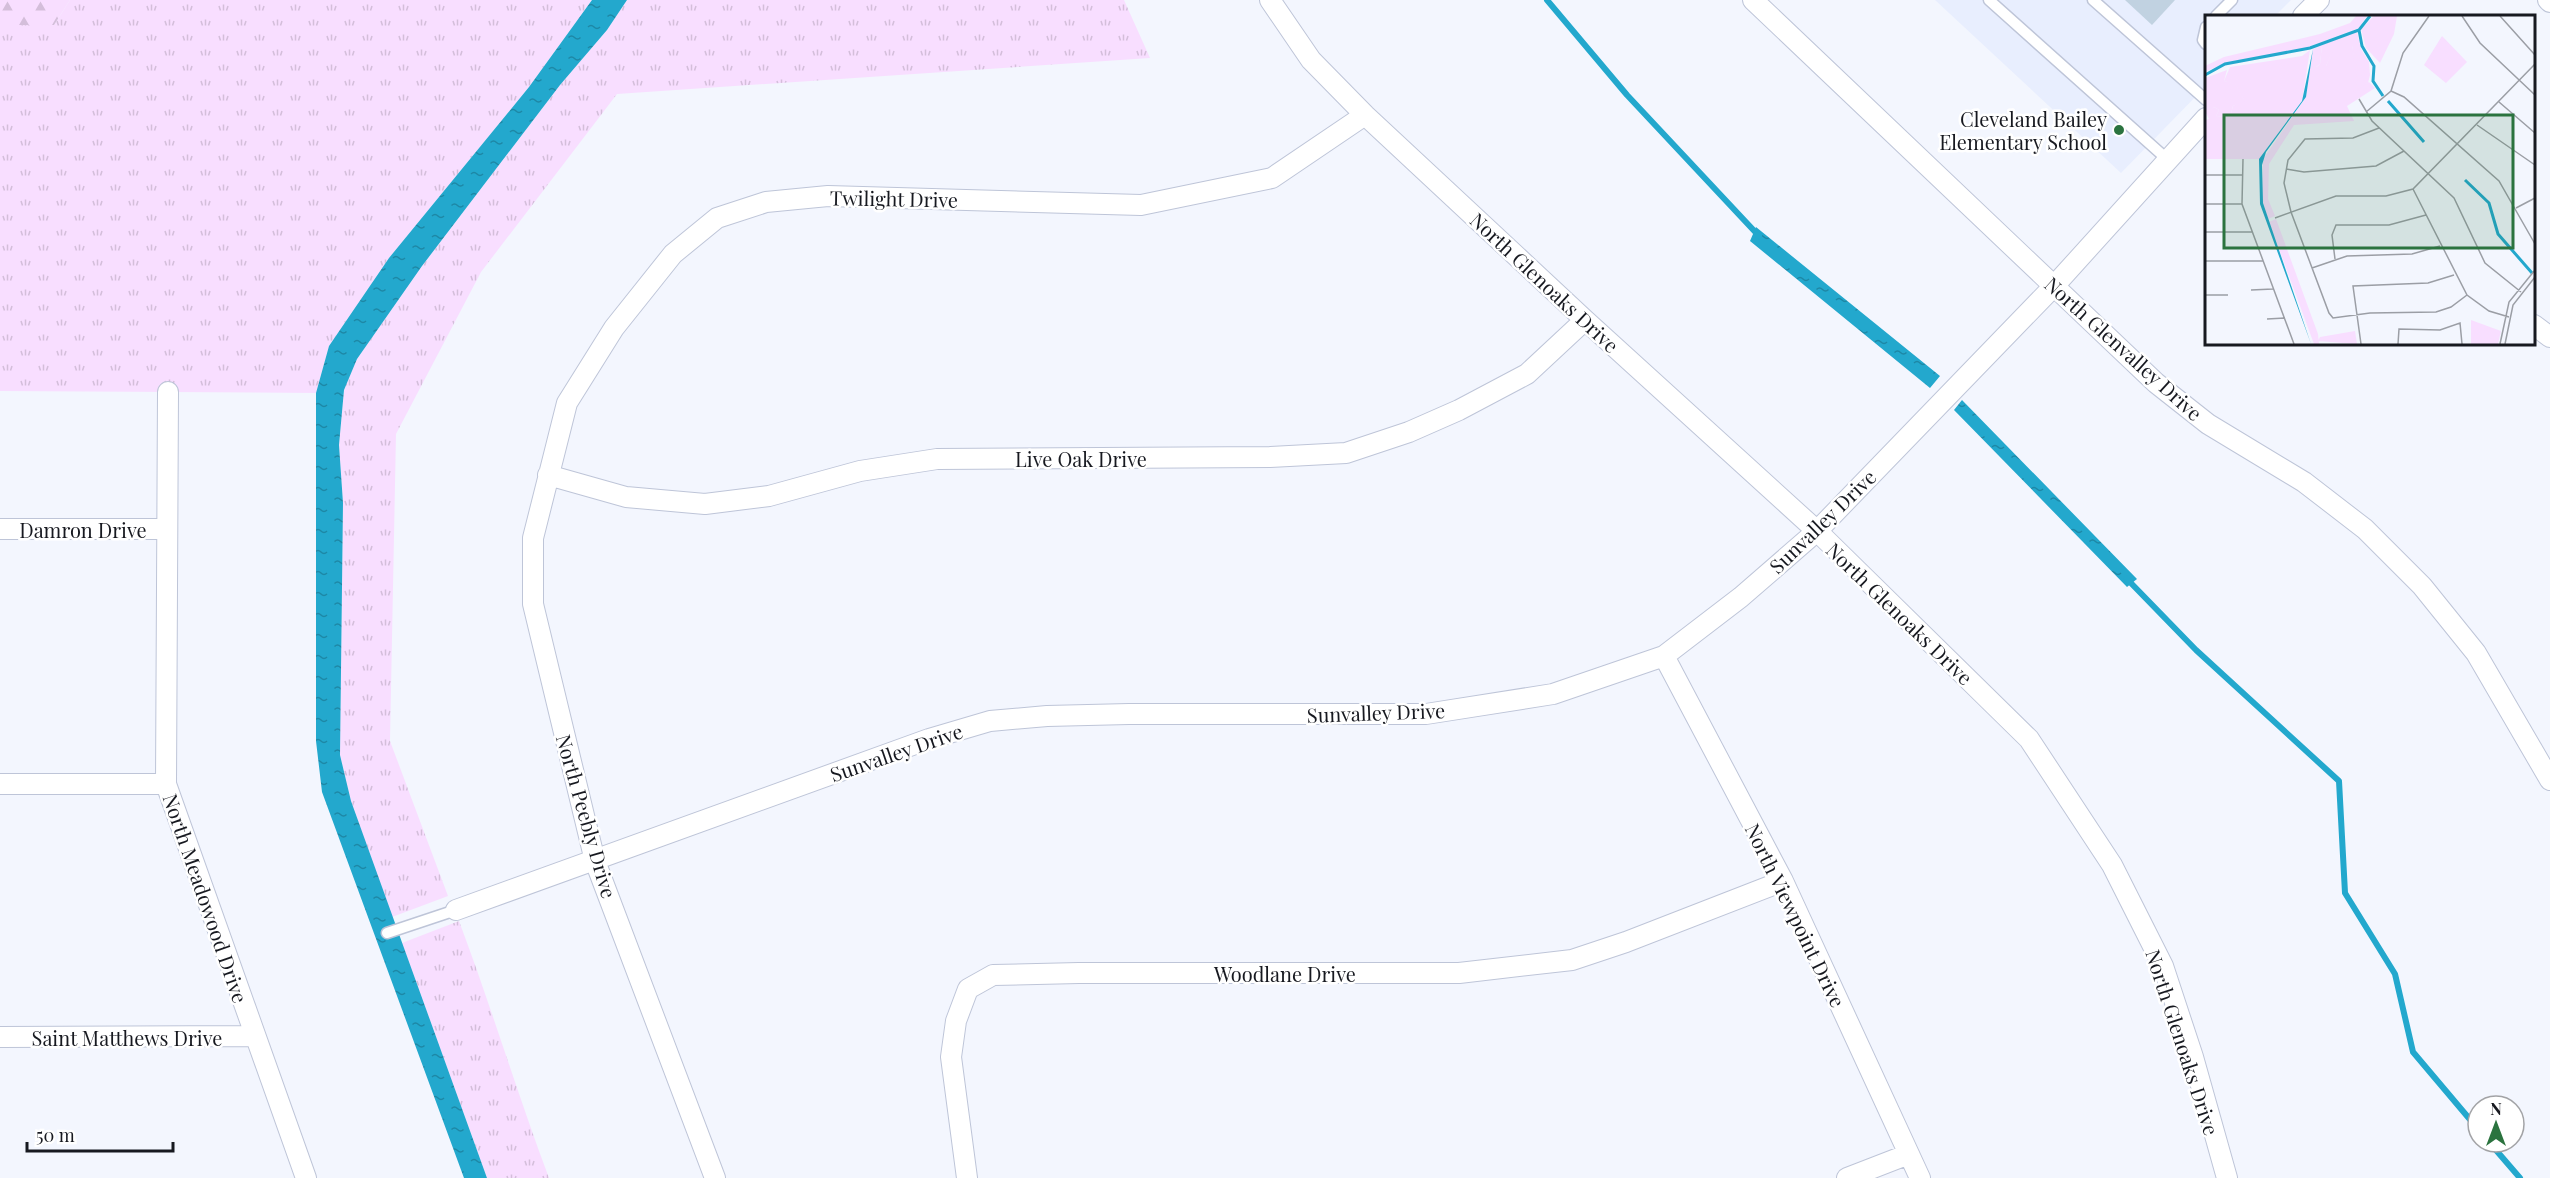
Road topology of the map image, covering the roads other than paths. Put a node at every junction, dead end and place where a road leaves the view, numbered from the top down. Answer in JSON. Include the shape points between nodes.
{"nodes":[{"id":1,"x":1270,"y":0,"type":"edge"},
{"id":2,"x":1753,"y":0,"type":"edge"},
{"id":3,"x":1989,"y":0,"type":"edge"},
{"id":4,"x":2093,"y":0,"type":"edge"},
{"id":5,"x":2232,"y":0,"type":"edge"},
{"id":6,"x":2319,"y":0,"type":"edge"},
{"id":7,"x":2217,"y":15,"type":"edge"},
{"id":8,"x":2304,"y":15,"type":"edge"},
{"id":9,"x":2205,"y":99,"type":"edge"},
{"id":10,"x":1365,"y":115,"type":"junction"},
{"id":11,"x":2205,"y":119,"type":"edge"},
{"id":12,"x":2168,"y":160,"type":"junction"},
{"id":13,"x":2054,"y":286,"type":"junction"},
{"id":14,"x":1585,"y":320,"type":"junction"},
{"id":15,"x":2535,"y":326,"type":"edge"},
{"id":16,"x":2550,"y":337,"type":"edge"},
{"id":17,"x":168,"y":392,"type":"dead end"},
{"id":18,"x":548,"y":475,"type":"junction"},
{"id":19,"x":0,"y":529,"type":"edge"},
{"id":20,"x":166,"y":529,"type":"junction"},
{"id":21,"x":1817,"y":531,"type":"junction"},
{"id":22,"x":1664,"y":656,"type":"junction"},
{"id":23,"x":2550,"y":780,"type":"edge"},
{"id":24,"x":0,"y":784,"type":"edge"},
{"id":25,"x":166,"y":784,"type":"junction"},
{"id":26,"x":595,"y":861,"type":"junction"},
{"id":27,"x":1783,"y":881,"type":"junction"},
{"id":28,"x":456,"y":910,"type":"joint"},
{"id":29,"x":387,"y":933,"type":"dead end"},
{"id":30,"x":254,"y":1036,"type":"junction"},
{"id":31,"x":0,"y":1037,"type":"edge"},
{"id":32,"x":1909,"y":1154,"type":"junction"},
{"id":33,"x":306,"y":1178,"type":"edge"},
{"id":34,"x":715,"y":1178,"type":"edge"},
{"id":35,"x":967,"y":1178,"type":"edge"},
{"id":36,"x":1847,"y":1178,"type":"edge"},
{"id":37,"x":1920,"y":1178,"type":"edge"},
{"id":38,"x":2227,"y":1178,"type":"edge"}],
"edges":[{"from":1,"to":10,"type":"street","name":"North Glenoaks Drive","via":[[1311,60]]},
{"from":2,"to":13,"type":"street","name":"North Glenvalley Drive"},
{"from":3,"to":12,"type":"lane"},
{"from":4,"to":9,"type":"lane"},
{"from":5,"to":7,"type":"lane"},
{"from":6,"to":8,"type":"street"},
{"from":10,"to":14,"type":"street","name":"North Glenoaks Drive"},
{"from":10,"to":18,"type":"street","name":"Twilight Drive","via":[[1272,178],[1141,205],[828,196],[766,202],[717,218],[673,254],[614,328],[567,403]]},
{"from":11,"to":12,"type":"street","name":"Sunvalley Drive"},
{"from":12,"to":13,"type":"street","name":"Sunvalley Drive"},
{"from":13,"to":21,"type":"street","name":"Sunvalley Drive"},
{"from":13,"to":23,"type":"street","name":"North Glenvalley Drive","via":[[2156,383],[2199,417],[2304,482],[2365,529],[2422,586],[2476,653]]},
{"from":14,"to":18,"type":"street","name":"Live Oak Drive","via":[[1527,374],[1409,432],[1346,453],[937,459],[860,471],[770,496],[705,504],[626,498]]},
{"from":14,"to":21,"type":"street","name":"North Glenoaks Drive"},
{"from":15,"to":16,"type":"street"},
{"from":17,"to":20,"type":"street","name":"North Meadowood Drive"},
{"from":18,"to":26,"type":"street","name":"North Peebly Drive","via":[[533,538],[533,604]]},
{"from":19,"to":20,"type":"street","name":"Damron Drive"},
{"from":20,"to":25,"type":"street","name":"North Meadowood Drive"},
{"from":21,"to":22,"type":"street","name":"Sunvalley Drive","via":[[1741,597]]},
{"from":21,"to":38,"type":"street","name":"North Glenoaks Drive","via":[[2029,739],[2112,866],[2163,966]]},
{"from":22,"to":26,"type":"street","name":"Sunvalley Drive","via":[[1553,694],[1426,714],[1129,714],[990,721],[929,739]]},
{"from":22,"to":27,"type":"street","name":"North Viewpoint Drive"},
{"from":24,"to":25,"type":"street"},
{"from":25,"to":30,"type":"street","name":"North Meadowood Drive"},
{"from":26,"to":28,"type":"street","name":"Sunvalley Drive"},
{"from":26,"to":34,"type":"street","name":"North Peebly Drive"},
{"from":27,"to":32,"type":"street","name":"North Viewpoint Drive"},
{"from":27,"to":35,"type":"street","name":"Woodlane Drive","via":[[1572,960],[1459,973],[993,975],[968,989],[956,1021],[951,1057]]},
{"from":28,"to":29,"type":"lane"},
{"from":30,"to":31,"type":"street","name":"Saint Matthews Drive"},
{"from":30,"to":33,"type":"street","name":"North Meadowood Drive"},
{"from":32,"to":36,"type":"street"},
{"from":32,"to":37,"type":"street","name":"North Viewpoint Drive"}]}
